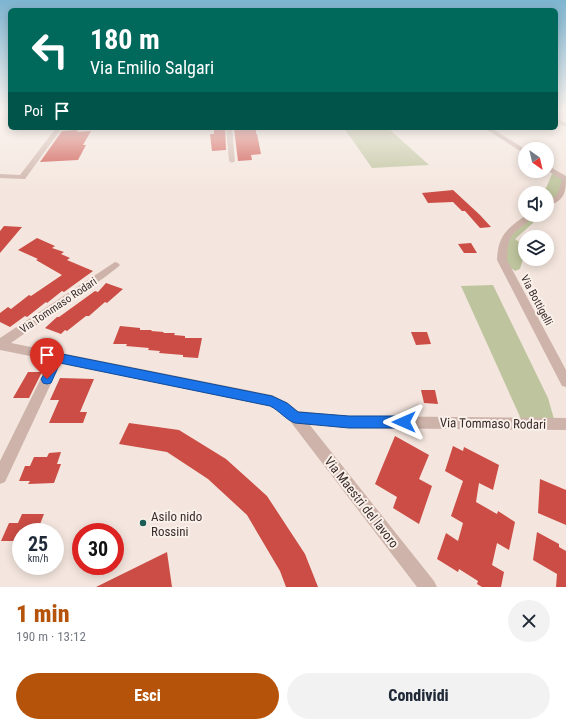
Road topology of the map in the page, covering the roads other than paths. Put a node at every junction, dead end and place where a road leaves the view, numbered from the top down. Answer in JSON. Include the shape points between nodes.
{"nodes":[{"id":1,"x":52,"y":137,"type":"edge"},
{"id":2,"x":230,"y":137,"type":"edge"},
{"id":3,"x":502,"y":137,"type":"edge"},
{"id":4,"x":518,"y":148,"type":"edge"},
{"id":5,"x":232,"y":161,"type":"dead end"},
{"id":6,"x":554,"y":171,"type":"edge"},
{"id":7,"x":0,"y":176,"type":"edge"},
{"id":8,"x":566,"y":179,"type":"edge"},
{"id":9,"x":554,"y":200,"type":"edge"},
{"id":10,"x":522,"y":222,"type":"edge"},
{"id":11,"x":114,"y":265,"type":"dead end"},
{"id":12,"x":0,"y":344,"type":"edge"},
{"id":13,"x":57,"y":358,"type":"junction"},
{"id":14,"x":566,"y":382,"type":"edge"},
{"id":15,"x":295,"y":417,"type":"junction"},
{"id":16,"x":566,"y":424,"type":"edge"},
{"id":17,"x":0,"y":477,"type":"edge"},
{"id":18,"x":428,"y":587,"type":"edge"}],
"edges":[{"from":1,"to":7,"type":"street","via":[[22,177]]},
{"from":2,"to":5,"type":"street"},
{"from":3,"to":4,"type":"street"},
{"from":6,"to":8,"type":"street"},
{"from":8,"to":9,"type":"street","via":[[560,196]]},
{"from":10,"to":14,"type":"street","name":"Via Bottigelli","via":[[505,236],[502,260]]},
{"from":11,"to":12,"type":"street","name":"Via Tommaso Rodari"},
{"from":12,"to":13,"type":"street","name":"Via Tommaso Rodari"},
{"from":13,"to":15,"type":"street","name":"Via Tommaso Rodari","via":[[272,401]]},
{"from":13,"to":17,"type":"street"},
{"from":15,"to":16,"type":"street","name":"Via Tommaso Rodari","via":[[349,422]]},
{"from":15,"to":18,"type":"street","name":"Via Maestri del lavoro"}]}
